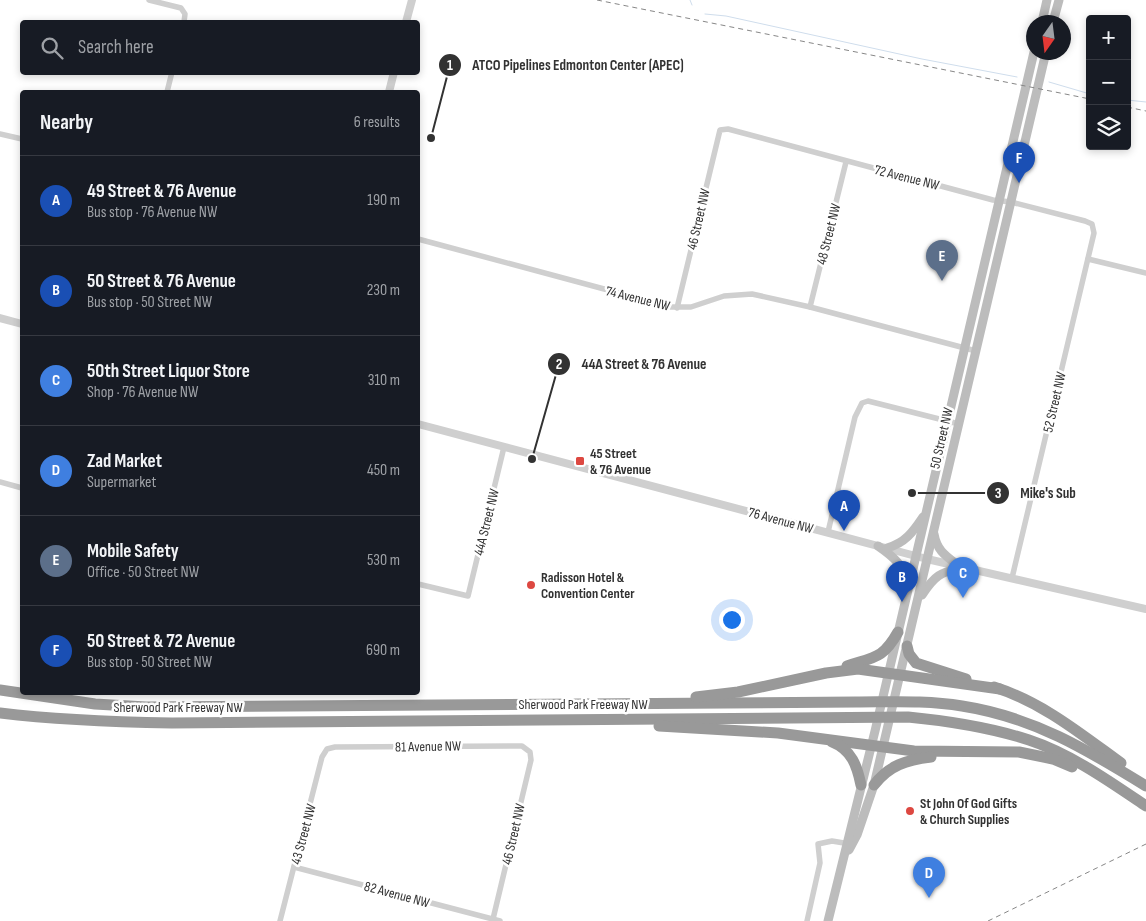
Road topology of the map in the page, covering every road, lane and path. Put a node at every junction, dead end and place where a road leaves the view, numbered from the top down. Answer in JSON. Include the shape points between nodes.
{"nodes":[{"id":1,"x":149,"y":0,"type":"edge"},
{"id":2,"x":412,"y":0,"type":"edge"},
{"id":3,"x":1047,"y":0,"type":"edge"},
{"id":4,"x":1059,"y":0,"type":"edge"},
{"id":5,"x":1044,"y":15,"type":"edge"},
{"id":6,"x":1055,"y":15,"type":"edge"},
{"id":7,"x":184,"y":20,"type":"edge"},
{"id":8,"x":407,"y":20,"type":"edge"},
{"id":9,"x":1032,"y":60,"type":"edge"},
{"id":10,"x":1044,"y":60,"type":"edge"},
{"id":11,"x":171,"y":75,"type":"edge"},
{"id":12,"x":393,"y":75,"type":"edge"},
{"id":13,"x":168,"y":90,"type":"edge"},
{"id":14,"x":390,"y":90,"type":"edge"},
{"id":15,"x":720,"y":130,"type":"joint"},
{"id":16,"x":0,"y":134,"type":"edge"},
{"id":17,"x":20,"y":139,"type":"edge"},
{"id":18,"x":846,"y":162,"type":"junction"},
{"id":19,"x":998,"y":202,"type":"junction"},
{"id":20,"x":1011,"y":202,"type":"junction"},
{"id":21,"x":1093,"y":226,"type":"joint"},
{"id":22,"x":420,"y":240,"type":"edge"},
{"id":23,"x":1088,"y":259,"type":"junction"},
{"id":24,"x":1146,"y":273,"type":"edge"},
{"id":25,"x":810,"y":307,"type":"junction"},
{"id":26,"x":677,"y":308,"type":"junction"},
{"id":27,"x":0,"y":318,"type":"edge"},
{"id":28,"x":20,"y":323,"type":"edge"},
{"id":29,"x":965,"y":348,"type":"junction"},
{"id":30,"x":976,"y":351,"type":"junction"},
{"id":31,"x":948,"y":422,"type":"junction"},
{"id":32,"x":959,"y":424,"type":"junction"},
{"id":33,"x":420,"y":425,"type":"edge"},
{"id":34,"x":504,"y":447,"type":"junction"},
{"id":35,"x":0,"y":482,"type":"edge"},
{"id":36,"x":20,"y":487,"type":"edge"},
{"id":37,"x":927,"y":510,"type":"junction"},
{"id":38,"x":934,"y":531,"type":"junction"},
{"id":39,"x":828,"y":532,"type":"junction"},
{"id":40,"x":883,"y":547,"type":"junction"},
{"id":41,"x":916,"y":555,"type":"junction"},
{"id":42,"x":927,"y":559,"type":"junction"},
{"id":43,"x":961,"y":566,"type":"junction"},
{"id":44,"x":1012,"y":578,"type":"junction"},
{"id":45,"x":420,"y":584,"type":"edge"},
{"id":46,"x":908,"y":591,"type":"junction"},
{"id":47,"x":918,"y":602,"type":"junction"},
{"id":48,"x":1146,"y":609,"type":"edge"},
{"id":49,"x":898,"y":632,"type":"junction"},
{"id":50,"x":907,"y":646,"type":"junction"},
{"id":51,"x":826,"y":672,"type":"junction"},
{"id":52,"x":894,"y":674,"type":"junction"},
{"id":53,"x":1000,"y":689,"type":"junction"},
{"id":54,"x":0,"y":690,"type":"edge"},
{"id":55,"x":20,"y":693,"type":"edge"},
{"id":56,"x":33,"y":695,"type":"edge"},
{"id":57,"x":658,"y":703,"type":"junction"},
{"id":58,"x":0,"y":712,"type":"edge"},
{"id":59,"x":611,"y":719,"type":"junction"},
{"id":60,"x":824,"y":739,"type":"junction"},
{"id":61,"x":877,"y":746,"type":"junction"},
{"id":62,"x":327,"y":749,"type":"joint"},
{"id":63,"x":528,"y":750,"type":"joint"},
{"id":64,"x":951,"y":752,"type":"junction"},
{"id":65,"x":1146,"y":781,"type":"edge"},
{"id":66,"x":874,"y":784,"type":"junction"},
{"id":67,"x":861,"y":785,"type":"junction"},
{"id":68,"x":1146,"y":786,"type":"edge"},
{"id":69,"x":1146,"y":806,"type":"edge"},
{"id":70,"x":850,"y":844,"type":"junction"},
{"id":71,"x":294,"y":867,"type":"junction"},
{"id":72,"x":492,"y":919,"type":"junction"},
{"id":73,"x":280,"y":921,"type":"edge"},
{"id":74,"x":500,"y":921,"type":"edge"},
{"id":75,"x":807,"y":921,"type":"edge"},
{"id":76,"x":828,"y":921,"type":"edge"}],
"edges":[{"from":1,"to":7,"type":"street","via":[[181,8]]},
{"from":2,"to":8,"type":"street"},
{"from":3,"to":5,"type":"main road"},
{"from":4,"to":6,"type":"main road"},
{"from":9,"to":19,"type":"main road","name":"50 Street NW"},
{"from":10,"to":20,"type":"main road","name":"50 Street NW"},
{"from":11,"to":13,"type":"street"},
{"from":12,"to":14,"type":"street"},
{"from":15,"to":18,"type":"street","name":"72 Avenue NW","via":[[728,129]]},
{"from":15,"to":26,"type":"street","name":"46 Street NW"},
{"from":16,"to":17,"type":"street"},
{"from":18,"to":19,"type":"street","name":"72 Avenue NW"},
{"from":18,"to":25,"type":"street","name":"48 Street NW"},
{"from":19,"to":20,"type":"street","name":"72 Avenue NW"},
{"from":19,"to":29,"type":"main road","name":"50 Street NW"},
{"from":20,"to":21,"type":"street","name":"72 Avenue NW","via":[[1085,221]]},
{"from":20,"to":30,"type":"main road","name":"50 Street NW"},
{"from":21,"to":23,"type":"street","name":"52 Street NW"},
{"from":22,"to":26,"type":"street","name":"74 Avenue NW"},
{"from":23,"to":24,"type":"street"},
{"from":23,"to":44,"type":"street","name":"52 Street NW"},
{"from":25,"to":26,"type":"street","name":"74 Avenue NW","via":[[743,293]]},
{"from":25,"to":29,"type":"street","name":"74 Avenue NW"},
{"from":27,"to":28,"type":"street"},
{"from":29,"to":30,"type":"street","name":"74 Avenue NW"},
{"from":29,"to":31,"type":"main road","name":"50 Street NW"},
{"from":30,"to":32,"type":"main road","name":"50 Street NW"},
{"from":31,"to":32,"type":"street"},
{"from":31,"to":37,"type":"main road","name":"50 Street NW"},
{"from":31,"to":39,"type":"street","via":[[868,401],[862,403],[855,417]]},
{"from":32,"to":38,"type":"main road","name":"50 Street NW"},
{"from":33,"to":34,"type":"street","name":"76 Avenue NW"},
{"from":34,"to":39,"type":"street","name":"76 Avenue NW"},
{"from":34,"to":45,"type":"street","name":"44A Street NW","via":[[468,596]]},
{"from":35,"to":36,"type":"street"},
{"from":37,"to":40,"type":"main road","via":[[907,539]]},
{"from":37,"to":41,"type":"main road","name":"50 Street NW"},
{"from":38,"to":42,"type":"main road","name":"50 Street NW"},
{"from":38,"to":43,"type":"main road","via":[[940,551]]},
{"from":39,"to":40,"type":"street","name":"76 Avenue NW"},
{"from":40,"to":41,"type":"street","name":"76 Avenue NW"},
{"from":40,"to":46,"type":"main road","via":[[900,564]]},
{"from":41,"to":42,"type":"street","name":"76 Avenue NW"},
{"from":41,"to":46,"type":"main road","name":"50 Street NW"},
{"from":42,"to":43,"type":"street","name":"76 Avenue NW"},
{"from":42,"to":47,"type":"main road","name":"50 Street NW"},
{"from":43,"to":44,"type":"street","name":"76 Avenue NW"},
{"from":43,"to":47,"type":"main road","via":[[934,578]]},
{"from":44,"to":48,"type":"street","name":"76 Avenue NW"},
{"from":46,"to":49,"type":"main road","name":"50 Street NW"},
{"from":47,"to":50,"type":"main road","name":"50 Street NW"},
{"from":49,"to":51,"type":"highway","via":[[887,650]]},
{"from":49,"to":52,"type":"main road","name":"50 Street NW"},
{"from":50,"to":52,"type":"main road","name":"50 Street NW"},
{"from":50,"to":53,"type":"highway","via":[[913,661],[921,666]]},
{"from":51,"to":52,"type":"highway","via":[[858,670]]},
{"from":51,"to":57,"type":"highway","via":[[738,692]]},
{"from":52,"to":53,"type":"highway"},
{"from":52,"to":61,"type":"main road","name":"50 Street NW","via":[[886,688],[875,731]]},
{"from":52,"to":61,"type":"main road","name":"50 Street NW","via":[[897,688],[886,732]]},
{"from":53,"to":65,"type":"highway","via":[[1032,702]]},
{"from":54,"to":55,"type":"highway","name":"Sherwood Park Freeway NW"},
{"from":56,"to":57,"type":"highway","name":"Sherwood Park Freeway NW","via":[[146,707]]},
{"from":57,"to":68,"type":"highway","name":"Sherwood Park Freeway NW","via":[[910,702],[963,706],[1042,729],[1086,749]]},
{"from":58,"to":59,"type":"highway","name":"Sherwood Park Freeway NW","via":[[96,722],[172,723]]},
{"from":59,"to":60,"type":"highway","via":[[628,725],[735,730]]},
{"from":59,"to":69,"type":"highway","name":"Sherwood Park Freeway NW","via":[[908,717],[968,724],[1030,740],[1059,752]]},
{"from":60,"to":61,"type":"highway"},
{"from":60,"to":67,"type":"highway","via":[[846,750],[857,767]]},
{"from":61,"to":64,"type":"highway"},
{"from":61,"to":66,"type":"main road","name":"50 Street NW"},
{"from":61,"to":67,"type":"main road","name":"50 Street NW"},
{"from":62,"to":63,"type":"street","name":"81 Avenue NW","via":[[518,745]]},
{"from":62,"to":71,"type":"street","name":"43 Street NW","via":[[322,757]]},
{"from":63,"to":72,"type":"street","name":"46 Street NW","via":[[531,760]]},
{"from":64,"to":66,"type":"highway","via":[[904,762],[884,773]]},
{"from":64,"to":69,"type":"highway","via":[[1019,752],[1054,759]]},
{"from":66,"to":70,"type":"main road","name":"50 Street NW"},
{"from":67,"to":70,"type":"main road","name":"50 Street NW"},
{"from":70,"to":75,"type":"street","via":[[832,841],[818,844],[820,863]]},
{"from":70,"to":76,"type":"main road","name":"50 Street NW"},
{"from":71,"to":72,"type":"street","name":"82 Avenue NW"},
{"from":71,"to":73,"type":"street","name":"43 Street NW"},
{"from":72,"to":74,"type":"street","name":"82 Avenue NW"}]}
